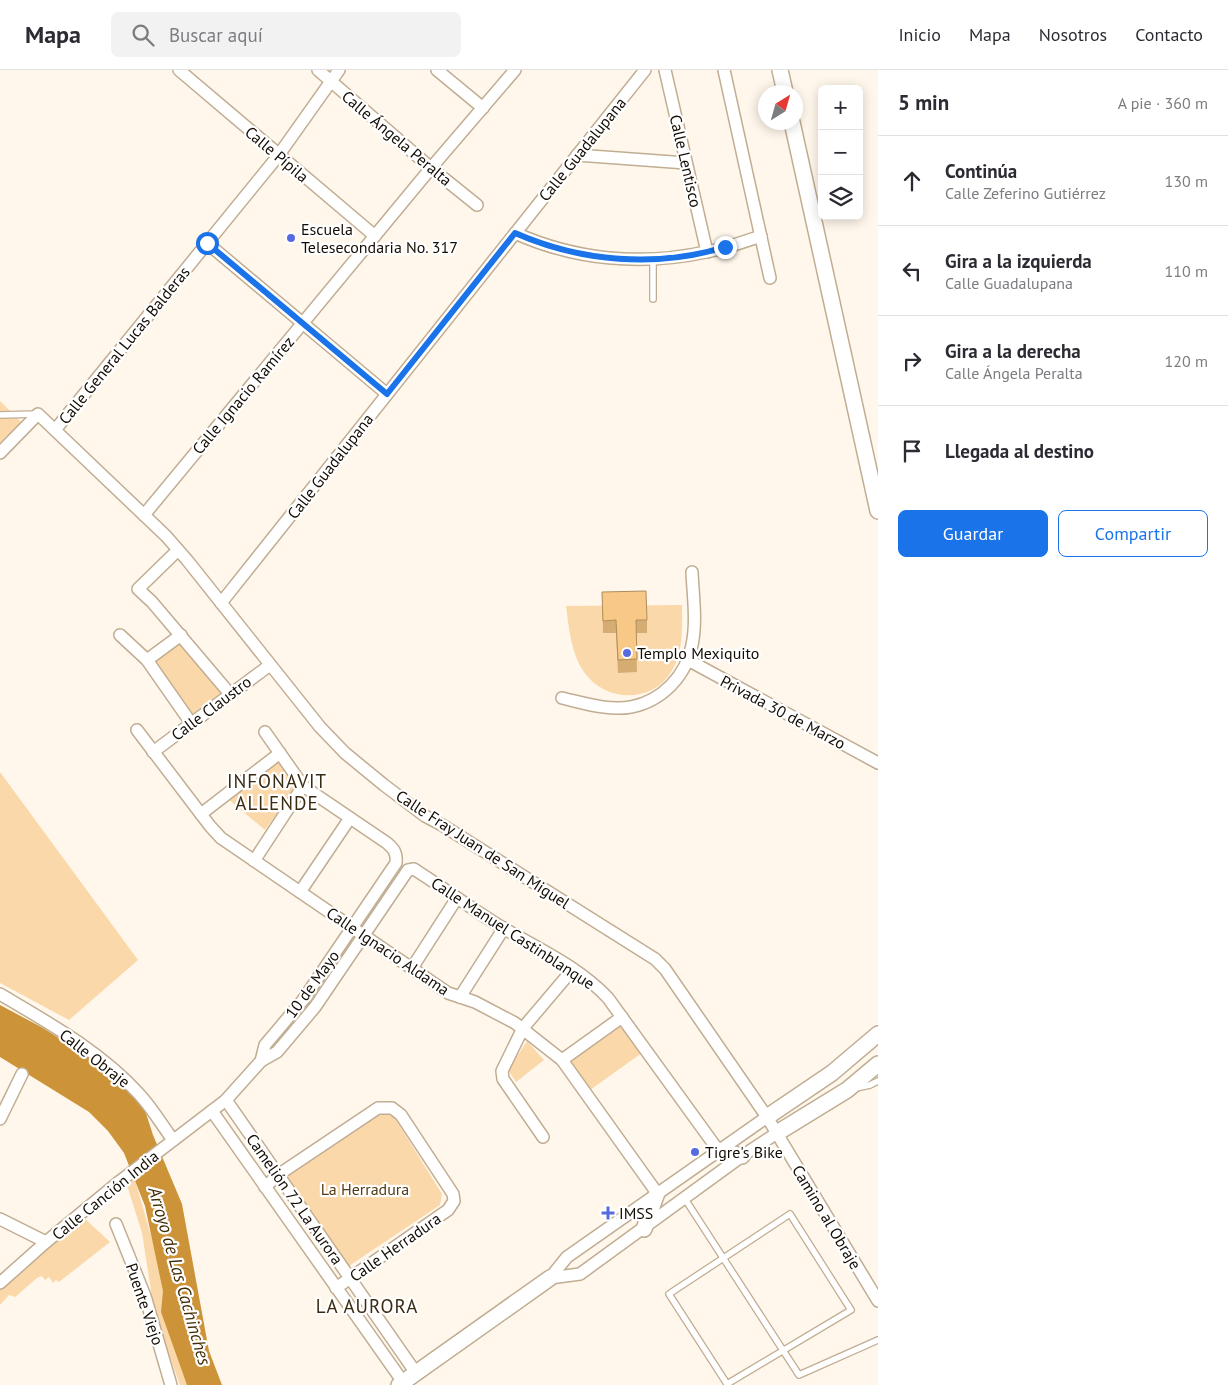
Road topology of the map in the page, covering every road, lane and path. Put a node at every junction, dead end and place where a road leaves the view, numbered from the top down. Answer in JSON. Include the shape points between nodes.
{"nodes":[{"id":1,"x":318,"y":70,"type":"edge"},
{"id":2,"x":339,"y":70,"type":"edge"},
{"id":3,"x":437,"y":70,"type":"edge"},
{"id":4,"x":515,"y":70,"type":"edge"},
{"id":5,"x":645,"y":70,"type":"edge"},
{"id":6,"x":665,"y":70,"type":"edge"},
{"id":7,"x":724,"y":70,"type":"edge"},
{"id":8,"x":780,"y":70,"type":"edge"},
{"id":9,"x":187,"y":72,"type":"edge"},
{"id":10,"x":330,"y":80,"type":"junction"},
{"id":11,"x":783,"y":85,"type":"edge"},
{"id":12,"x":483,"y":108,"type":"junction"},
{"id":13,"x":794,"y":130,"type":"edge"},
{"id":14,"x":577,"y":155,"type":"junction"},
{"id":15,"x":278,"y":156,"type":"junction"},
{"id":16,"x":686,"y":162,"type":"junction"},
{"id":17,"x":431,"y":168,"type":"junction"},
{"id":18,"x":477,"y":205,"type":"dead end"},
{"id":19,"x":515,"y":233,"type":"junction"},
{"id":20,"x":375,"y":236,"type":"junction"},
{"id":21,"x":761,"y":236,"type":"junction"},
{"id":22,"x":207,"y":243,"type":"junction"},
{"id":23,"x":707,"y":252,"type":"junction"},
{"id":24,"x":653,"y":259,"type":"junction"},
{"id":25,"x":770,"y":278,"type":"dead end"},
{"id":26,"x":653,"y":299,"type":"dead end"},
{"id":27,"x":303,"y":323,"type":"junction"},
{"id":28,"x":387,"y":394,"type":"junction"},
{"id":29,"x":38,"y":414,"type":"junction"},
{"id":30,"x":0,"y":415,"type":"edge"},
{"id":31,"x":55,"y":430,"type":"junction"},
{"id":32,"x":0,"y":453,"type":"edge"},
{"id":33,"x":878,"y":510,"type":"edge"},
{"id":34,"x":144,"y":514,"type":"junction"},
{"id":35,"x":178,"y":550,"type":"junction"},
{"id":36,"x":692,"y":572,"type":"dead end"},
{"id":37,"x":221,"y":603,"type":"junction"},
{"id":38,"x":120,"y":635,"type":"dead end"},
{"id":39,"x":180,"y":635,"type":"junction"},
{"id":40,"x":147,"y":660,"type":"junction"},
{"id":41,"x":688,"y":660,"type":"junction"},
{"id":42,"x":270,"y":664,"type":"junction"},
{"id":43,"x":230,"y":694,"type":"junction"},
{"id":44,"x":562,"y":698,"type":"dead end"},
{"id":45,"x":191,"y":723,"type":"junction"},
{"id":46,"x":136,"y":730,"type":"dead end"},
{"id":47,"x":265,"y":732,"type":"dead end"},
{"id":48,"x":153,"y":752,"type":"junction"},
{"id":49,"x":280,"y":753,"type":"junction"},
{"id":50,"x":878,"y":763,"type":"edge"},
{"id":51,"x":303,"y":786,"type":"junction"},
{"id":52,"x":201,"y":814,"type":"junction"},
{"id":53,"x":350,"y":818,"type":"junction"},
{"id":54,"x":254,"y":861,"type":"junction"},
{"id":55,"x":408,"y":870,"type":"joint"},
{"id":56,"x":300,"y":892,"type":"junction"},
{"id":57,"x":457,"y":898,"type":"junction"},
{"id":58,"x":352,"y":927,"type":"junction"},
{"id":59,"x":504,"y":928,"type":"junction"},
{"id":60,"x":364,"y":935,"type":"junction"},
{"id":61,"x":412,"y":968,"type":"junction"},
{"id":62,"x":574,"y":969,"type":"junction"},
{"id":63,"x":0,"y":994,"type":"edge"},
{"id":64,"x":460,"y":997,"type":"junction"},
{"id":65,"x":296,"y":1009,"type":"junction"},
{"id":66,"x":306,"y":1017,"type":"junction"},
{"id":67,"x":622,"y":1017,"type":"junction"},
{"id":68,"x":523,"y":1028,"type":"junction"},
{"id":69,"x":878,"y":1034,"type":"edge"},
{"id":70,"x":562,"y":1060,"type":"junction"},
{"id":71,"x":261,"y":1061,"type":"junction"},
{"id":72,"x":878,"y":1064,"type":"edge"},
{"id":73,"x":832,"y":1073,"type":"junction"},
{"id":74,"x":22,"y":1074,"type":"dead end"},
{"id":75,"x":878,"y":1082,"type":"edge"},
{"id":76,"x":847,"y":1090,"type":"junction"},
{"id":77,"x":226,"y":1100,"type":"junction"},
{"id":78,"x":212,"y":1111,"type":"junction"},
{"id":79,"x":767,"y":1117,"type":"junction"},
{"id":80,"x":0,"y":1119,"type":"edge"},
{"id":81,"x":777,"y":1133,"type":"junction"},
{"id":82,"x":542,"y":1137,"type":"dead end"},
{"id":83,"x":173,"y":1140,"type":"junction"},
{"id":84,"x":718,"y":1150,"type":"junction"},
{"id":85,"x":742,"y":1156,"type":"junction"},
{"id":86,"x":278,"y":1175,"type":"junction"},
{"id":87,"x":265,"y":1187,"type":"junction"},
{"id":88,"x":657,"y":1194,"type":"junction"},
{"id":89,"x":684,"y":1199,"type":"junction"},
{"id":90,"x":0,"y":1219,"type":"edge"},
{"id":91,"x":116,"y":1224,"type":"dead end"},
{"id":92,"x":644,"y":1229,"type":"junction"},
{"id":93,"x":46,"y":1242,"type":"junction"},
{"id":94,"x":723,"y":1258,"type":"junction"},
{"id":95,"x":350,"y":1278,"type":"junction"},
{"id":96,"x":550,"y":1278,"type":"junction"},
{"id":97,"x":0,"y":1283,"type":"edge"},
{"id":98,"x":336,"y":1288,"type":"junction"},
{"id":99,"x":878,"y":1301,"type":"edge"},
{"id":100,"x":878,"y":1340,"type":"edge"},
{"id":101,"x":783,"y":1350,"type":"junction"},
{"id":102,"x":416,"y":1373,"type":"junction"},
{"id":103,"x":401,"y":1384,"type":"edge"},
{"id":104,"x":171,"y":1385,"type":"edge"}],
"edges":[{"from":1,"to":10,"type":"street","name":"Calle Ángela Peralta"},
{"from":2,"to":10,"type":"street","name":"Calle General Lucas Balderas"},
{"from":3,"to":12,"type":"street"},
{"from":4,"to":12,"type":"street","name":"Calle Ignacio Ramírez"},
{"from":5,"to":14,"type":"street","name":"Calle Guadalupana"},
{"from":6,"to":16,"type":"street","name":"Calle Lentisco"},
{"from":7,"to":21,"type":"street"},
{"from":8,"to":11,"type":"main road"},
{"from":9,"to":15,"type":"street","name":"Calle Pípila"},
{"from":10,"to":15,"type":"street","name":"Calle General Lucas Balderas"},
{"from":10,"to":17,"type":"street","name":"Calle Ángela Peralta"},
{"from":12,"to":17,"type":"street","name":"Calle Ignacio Ramírez"},
{"from":13,"to":33,"type":"main road"},
{"from":14,"to":16,"type":"street"},
{"from":14,"to":19,"type":"street","name":"Calle Guadalupana"},
{"from":15,"to":20,"type":"street","name":"Calle Pípila"},
{"from":15,"to":22,"type":"street","name":"Calle General Lucas Balderas"},
{"from":16,"to":23,"type":"street","name":"Calle Lentisco"},
{"from":17,"to":18,"type":"street","name":"Calle Ángela Peralta"},
{"from":17,"to":20,"type":"street","name":"Calle Ignacio Ramírez"},
{"from":19,"to":24,"type":"street","via":[[539,244],[577,254]]},
{"from":19,"to":28,"type":"street","name":"Calle Guadalupana"},
{"from":20,"to":27,"type":"street","name":"Calle Ignacio Ramírez"},
{"from":21,"to":23,"type":"street"},
{"from":21,"to":25,"type":"street"},
{"from":22,"to":27,"type":"street"},
{"from":22,"to":31,"type":"street","name":"Calle General Lucas Balderas"},
{"from":23,"to":24,"type":"street"},
{"from":24,"to":26,"type":"lane"},
{"from":27,"to":28,"type":"street"},
{"from":27,"to":34,"type":"street","name":"Calle Ignacio Ramírez"},
{"from":28,"to":37,"type":"street","name":"Calle Guadalupana"},
{"from":29,"to":30,"type":"lane"},
{"from":29,"to":31,"type":"street","name":"Calle Fray Juan de San Miguel"},
{"from":29,"to":32,"type":"street"},
{"from":31,"to":34,"type":"street","name":"Calle Fray Juan de San Miguel"},
{"from":34,"to":35,"type":"street","name":"Calle Fray Juan de San Miguel"},
{"from":35,"to":37,"type":"street","name":"Calle Fray Juan de San Miguel"},
{"from":35,"to":39,"type":"street","via":[[138,589]]},
{"from":36,"to":41,"type":"street","via":[[693,644]]},
{"from":37,"to":42,"type":"street","name":"Calle Fray Juan de San Miguel"},
{"from":38,"to":40,"type":"street"},
{"from":39,"to":40,"type":"street"},
{"from":39,"to":43,"type":"street"},
{"from":40,"to":45,"type":"street"},
{"from":41,"to":44,"type":"street","via":[[675,683],[655,699],[630,707],[598,707]]},
{"from":41,"to":50,"type":"street","name":"Privada 30 de Marzo"},
{"from":42,"to":43,"type":"street","name":"Calle Claustro"},
{"from":42,"to":79,"type":"street","name":"Calle Fray Juan de San Miguel","via":[[320,727],[384,785],[425,816],[655,959],[676,984]]},
{"from":43,"to":45,"type":"street","name":"Calle Claustro"},
{"from":45,"to":48,"type":"street","name":"Calle Claustro"},
{"from":46,"to":48,"type":"street","name":"Calle Ignacio Aldama"},
{"from":47,"to":49,"type":"street"},
{"from":48,"to":52,"type":"street","name":"Calle Ignacio Aldama"},
{"from":49,"to":51,"type":"street"},
{"from":49,"to":52,"type":"street"},
{"from":51,"to":53,"type":"street"},
{"from":51,"to":54,"type":"street"},
{"from":52,"to":54,"type":"street","name":"Calle Ignacio Aldama","via":[[222,838]]},
{"from":53,"to":56,"type":"street"},
{"from":53,"to":58,"type":"street","name":"10 de Mayo","via":[[387,843],[397,856]]},
{"from":54,"to":56,"type":"street","name":"Calle Ignacio Aldama"},
{"from":55,"to":57,"type":"street","name":"Calle Manuel Castinblanque","via":[[420,872]]},
{"from":55,"to":60,"type":"street","name":"10 de Mayo"},
{"from":56,"to":58,"type":"street","name":"Calle Ignacio Aldama"},
{"from":57,"to":59,"type":"street","name":"Calle Manuel Castinblanque"},
{"from":57,"to":61,"type":"street"},
{"from":58,"to":60,"type":"street","name":"Calle Ignacio Aldama"},
{"from":58,"to":65,"type":"street","name":"10 de Mayo"},
{"from":59,"to":62,"type":"street","name":"Calle Manuel Castinblanque"},
{"from":59,"to":64,"type":"street"},
{"from":60,"to":61,"type":"street","name":"Calle Ignacio Aldama"},
{"from":60,"to":66,"type":"street","name":"10 de Mayo"},
{"from":61,"to":64,"type":"street","name":"Calle Ignacio Aldama","via":[[448,993]]},
{"from":62,"to":67,"type":"street","name":"Calle Manuel Castinblanque","via":[[594,983]]},
{"from":62,"to":68,"type":"street"},
{"from":63,"to":83,"type":"street","name":"Calle Obraje","via":[[109,1065],[140,1095]]},
{"from":64,"to":68,"type":"street","name":"Calle Ignacio Aldama"},
{"from":65,"to":66,"type":"street"},
{"from":65,"to":71,"type":"street","name":"10 de Mayo","via":[[265,1045]]},
{"from":66,"to":71,"type":"street","name":"10 de Mayo","via":[[277,1052]]},
{"from":67,"to":70,"type":"street"},
{"from":67,"to":84,"type":"street","name":"Calle Manuel Castinblanque"},
{"from":68,"to":70,"type":"street","name":"Calle Ignacio Aldama"},
{"from":68,"to":82,"type":"street","via":[[502,1071],[503,1078]]},
{"from":69,"to":73,"type":"main road"},
{"from":70,"to":88,"type":"street","name":"Calle Ignacio Aldama"},
{"from":71,"to":77,"type":"street","name":"10 de Mayo"},
{"from":72,"to":76,"type":"main road"},
{"from":73,"to":79,"type":"main road"},
{"from":73,"to":81,"type":"main road","via":[[829,1086],[781,1123]]},
{"from":74,"to":80,"type":"street"},
{"from":75,"to":76,"type":"lane"},
{"from":76,"to":81,"type":"main road"},
{"from":77,"to":78,"type":"street","name":"10 de Mayo"},
{"from":77,"to":86,"type":"street","name":"Camelión 72 La Aurora"},
{"from":78,"to":83,"type":"street","name":"Calle Canción India"},
{"from":78,"to":87,"type":"street","name":"Camelión 72 La Aurora"},
{"from":79,"to":81,"type":"street","name":"Calle Fray Juan de San Miguel"},
{"from":79,"to":84,"type":"street"},
{"from":81,"to":85,"type":"street"},
{"from":81,"to":99,"type":"street","name":"Camino al Obraje"},
{"from":83,"to":93,"type":"street","name":"Calle Canción India"},
{"from":84,"to":85,"type":"main road"},
{"from":84,"to":88,"type":"street"},
{"from":85,"to":89,"type":"street"},
{"from":86,"to":87,"type":"street","name":"Calle Herradura"},
{"from":86,"to":95,"type":"street","name":"Camelión 72 La Aurora"},
{"from":86,"to":95,"type":"street","name":"Calle Herradura","via":[[378,1108],[392,1108],[401,1115],[453,1194],[454,1201],[448,1210]]},
{"from":87,"to":98,"type":"street","name":"Camelión 72 La Aurora"},
{"from":88,"to":92,"type":"main road"},
{"from":88,"to":96,"type":"street","via":[[567,1257]]},
{"from":89,"to":92,"type":"street"},
{"from":89,"to":94,"type":"lane"},
{"from":90,"to":93,"type":"street"},
{"from":91,"to":104,"type":"street","name":"Puente Viejo","via":[[145,1296]]},
{"from":92,"to":96,"type":"street","via":[[580,1274]]},
{"from":93,"to":97,"type":"street","name":"Calle Canción India"},
{"from":94,"to":101,"type":"lane"},
{"from":94,"to":101,"type":"lane","via":[[669,1294],[727,1384]]},
{"from":94,"to":101,"type":"lane","via":[[790,1214],[851,1310]]},
{"from":95,"to":98,"type":"street","name":"Calle Herradura"},
{"from":95,"to":102,"type":"street","name":"Camelión 72 La Aurora"},
{"from":96,"to":102,"type":"main road"},
{"from":98,"to":103,"type":"street","name":"Camelión 72 La Aurora"},
{"from":100,"to":101,"type":"lane","via":[[799,1375]]},
{"from":102,"to":103,"type":"main road"}]}
